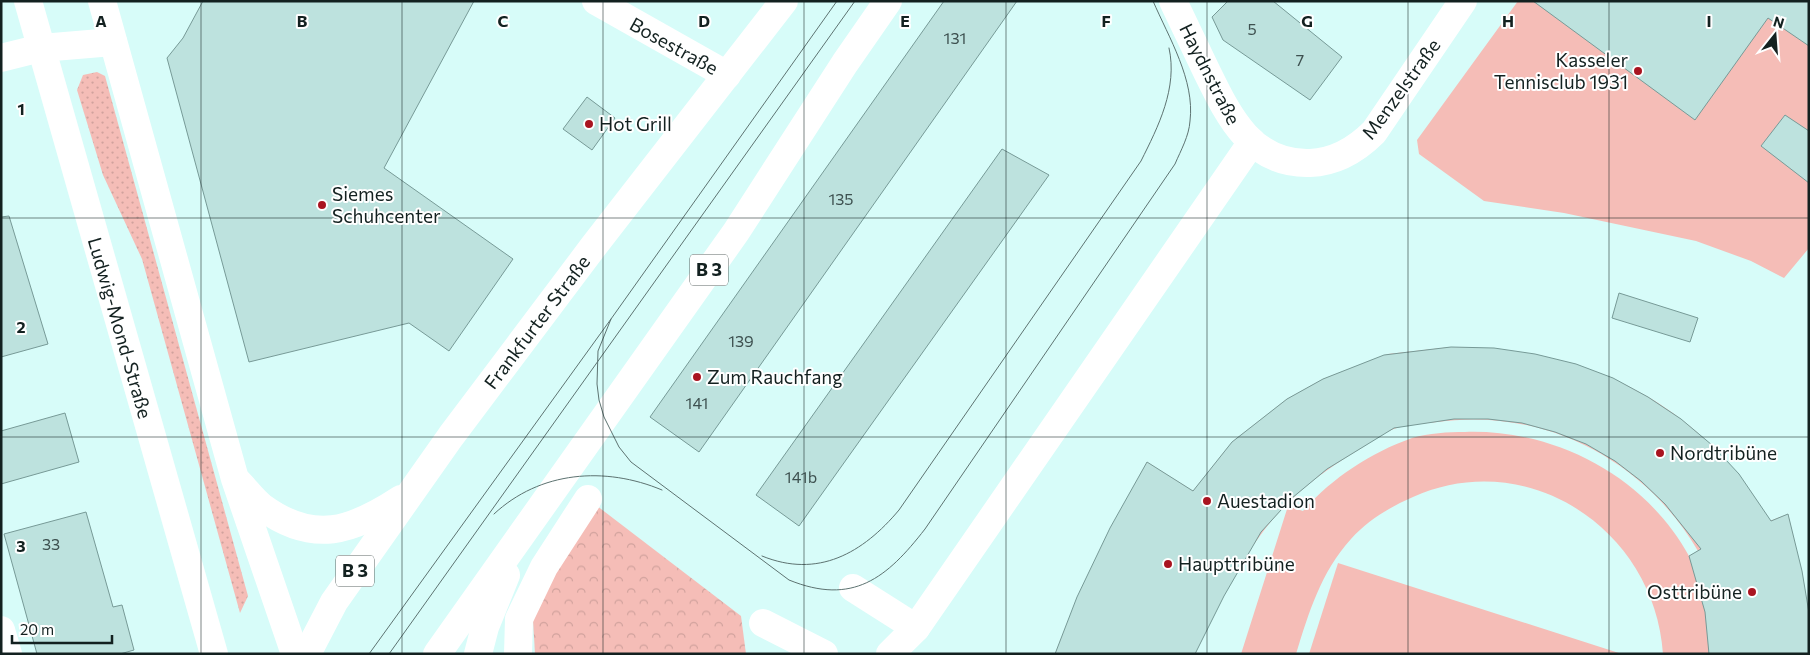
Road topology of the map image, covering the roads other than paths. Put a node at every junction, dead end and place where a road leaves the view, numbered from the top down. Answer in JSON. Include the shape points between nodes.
{"nodes":[{"id":1,"x":28,"y":1,"type":"edge"},
{"id":2,"x":102,"y":1,"type":"edge"},
{"id":3,"x":596,"y":1,"type":"edge"},
{"id":4,"x":784,"y":1,"type":"edge"},
{"id":5,"x":888,"y":1,"type":"edge"},
{"id":6,"x":1173,"y":1,"type":"edge"},
{"id":7,"x":1463,"y":1,"type":"edge"},
{"id":8,"x":113,"y":42,"type":"junction"},
{"id":9,"x":40,"y":48,"type":"junction"},
{"id":10,"x":1,"y":58,"type":"edge"},
{"id":11,"x":727,"y":75,"type":"junction"},
{"id":12,"x":1248,"y":147,"type":"junction"},
{"id":13,"x":235,"y":479,"type":"junction"},
{"id":14,"x":411,"y":492,"type":"junction"},
{"id":15,"x":588,"y":499,"type":"dead end"},
{"id":16,"x":523,"y":534,"type":"junction"},
{"id":17,"x":853,"y":588,"type":"dead end"},
{"id":18,"x":763,"y":623,"type":"dead end"},
{"id":19,"x":916,"y":628,"type":"junction"},
{"id":20,"x":1,"y":630,"type":"edge"},
{"id":21,"x":8,"y":654,"type":"edge"},
{"id":22,"x":214,"y":654,"type":"edge"},
{"id":23,"x":294,"y":654,"type":"edge"},
{"id":24,"x":307,"y":654,"type":"edge"},
{"id":25,"x":437,"y":654,"type":"edge"},
{"id":26,"x":478,"y":654,"type":"edge"},
{"id":27,"x":518,"y":654,"type":"edge"},
{"id":28,"x":824,"y":654,"type":"edge"},
{"id":29,"x":890,"y":654,"type":"edge"}],
"edges":[{"from":1,"to":9,"type":"main road","name":"Ludwig-Mond-Straße"},
{"from":2,"to":8,"type":"main road"},
{"from":3,"to":11,"type":"main road","name":"Bosestraße"},
{"from":4,"to":11,"type":"main road","name":"Frankfurter Straße","number":"B 3"},
{"from":5,"to":16,"type":"main road","number":"B 3","via":[[736,232]]},
{"from":6,"to":12,"type":"main road","name":"Haydnstraße","via":[[1227,113]]},
{"from":7,"to":12,"type":"main road","name":"Menzelstraße","via":[[1374,132],[1352,151],[1322,162],[1303,163]]},
{"from":8,"to":9,"type":"main road"},
{"from":8,"to":13,"type":"main road"},
{"from":9,"to":10,"type":"main road"},
{"from":9,"to":22,"type":"main road","name":"Ludwig-Mond-Straße"},
{"from":11,"to":14,"type":"main road","name":"Frankfurter Straße","number":"B 3","via":[[593,247]]},
{"from":12,"to":19,"type":"main road"},
{"from":13,"to":14,"type":"main road","via":[[262,507],[296,525],[318,530],[345,529],[379,513]]},
{"from":13,"to":23,"type":"main road"},
{"from":14,"to":24,"type":"main road","name":"Frankfurter Straße","number":"B 3","via":[[334,602]]},
{"from":15,"to":27,"type":"main road","via":[[544,567],[519,619]]},
{"from":16,"to":25,"type":"main road","number":"B 3"},
{"from":16,"to":26,"type":"main road","via":[[485,627]]},
{"from":17,"to":19,"type":"main road"},
{"from":18,"to":28,"type":"main road"},
{"from":19,"to":29,"type":"main road"},
{"from":20,"to":21,"type":"main road"}]}
